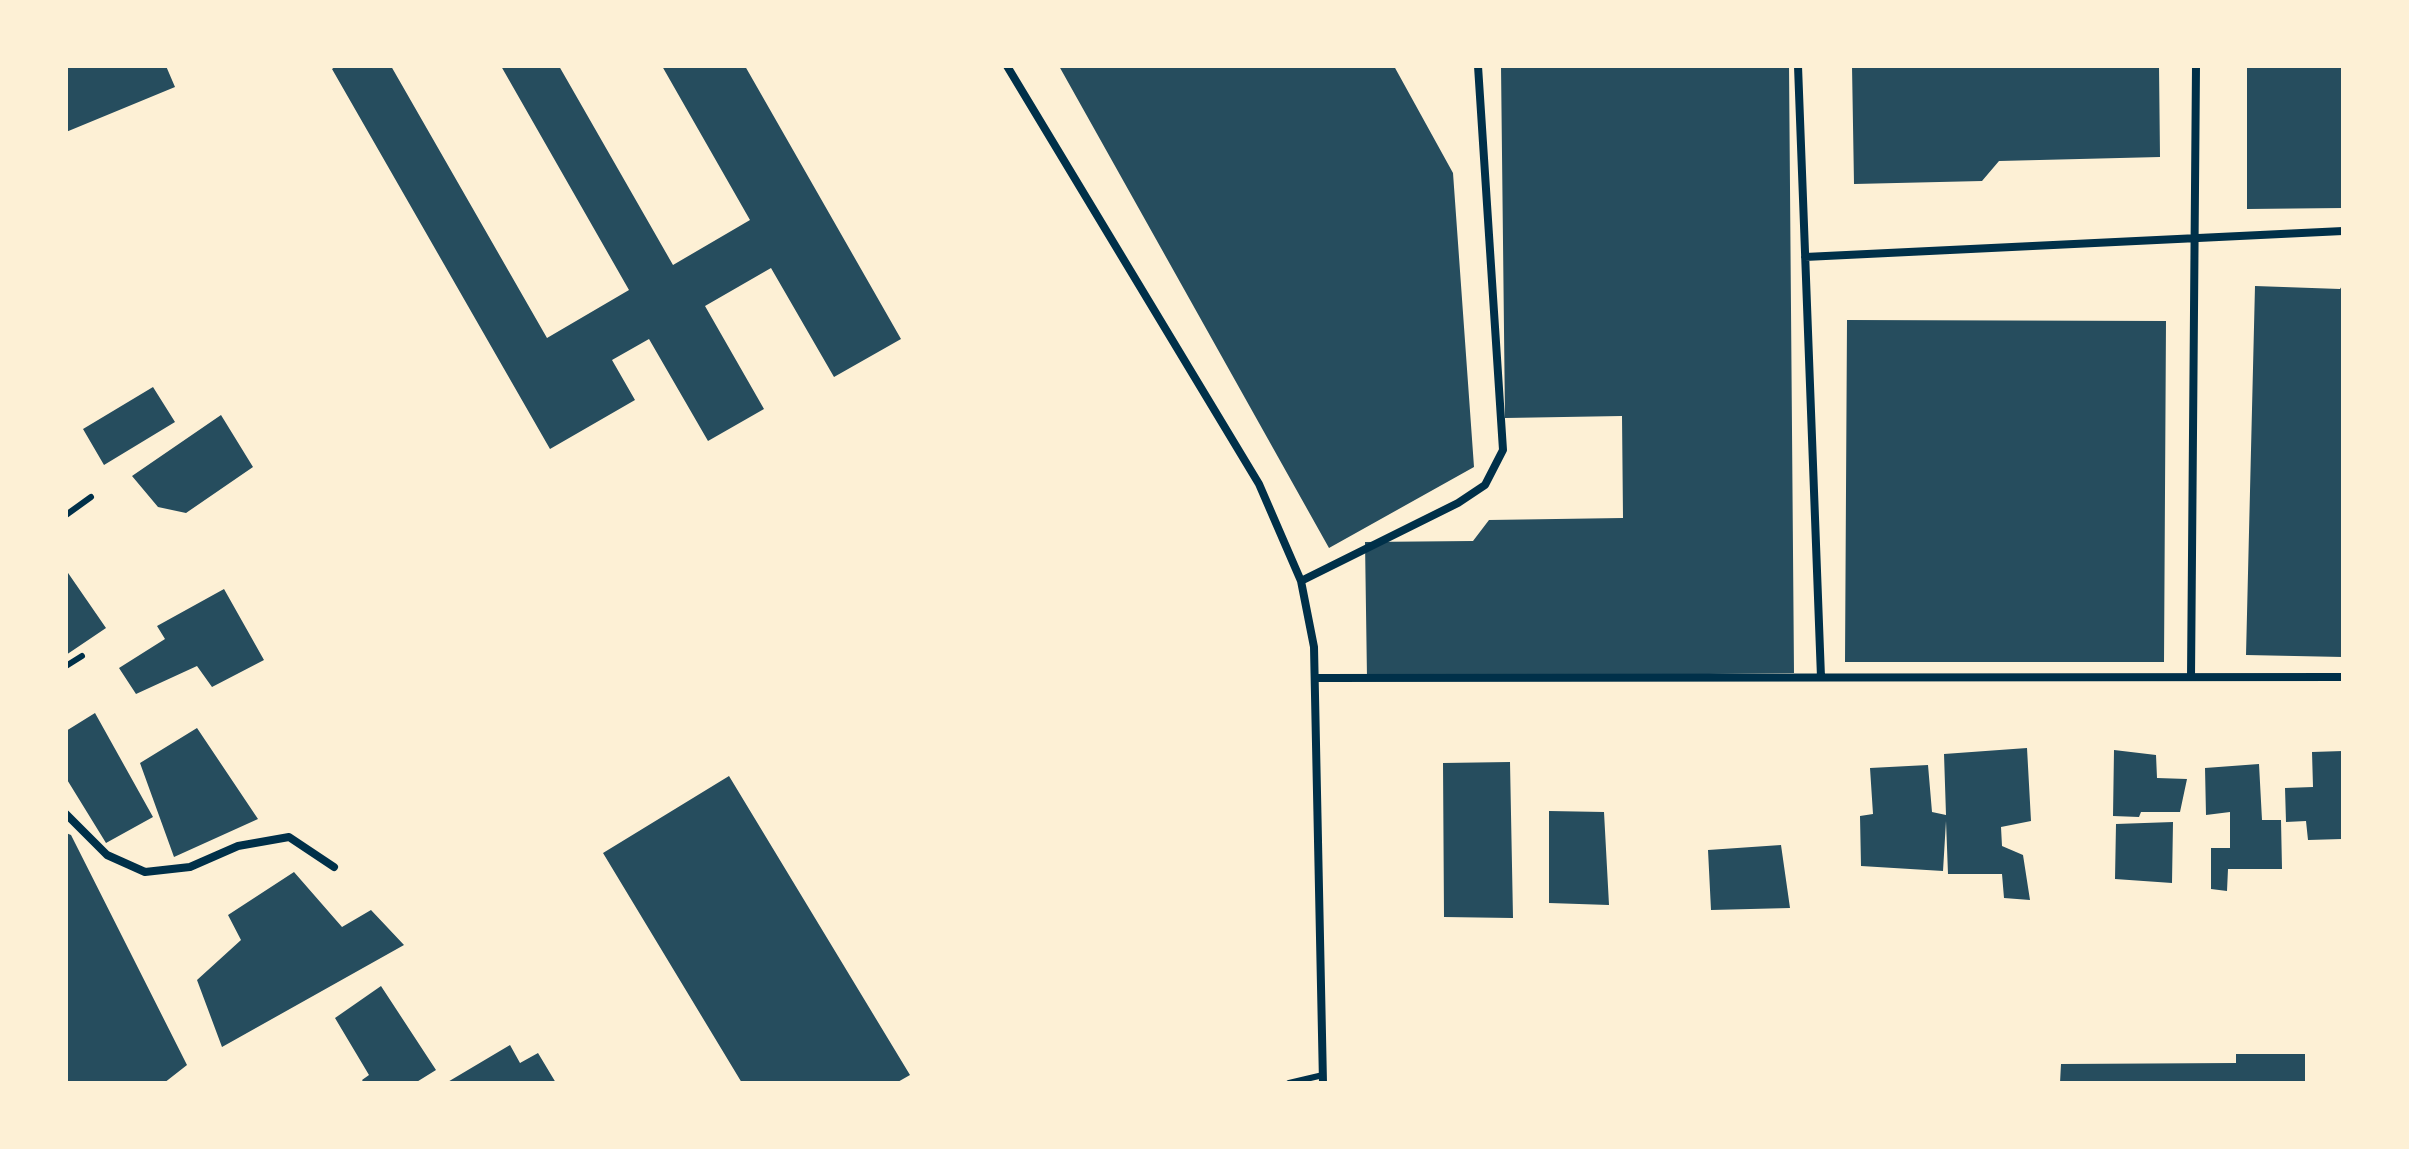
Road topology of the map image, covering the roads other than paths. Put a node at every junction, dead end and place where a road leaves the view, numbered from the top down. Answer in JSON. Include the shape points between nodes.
{"nodes":[{"id":1,"x":1007,"y":66,"type":"edge"},
{"id":2,"x":1478,"y":66,"type":"edge"},
{"id":3,"x":1798,"y":66,"type":"edge"},
{"id":4,"x":2196,"y":66,"type":"edge"},
{"id":5,"x":2343,"y":231,"type":"edge"},
{"id":6,"x":2192,"y":239,"type":"junction"},
{"id":7,"x":1805,"y":257,"type":"junction"},
{"id":8,"x":91,"y":497,"type":"dead end"},
{"id":9,"x":66,"y":515,"type":"edge"},
{"id":10,"x":1301,"y":581,"type":"junction"},
{"id":11,"x":82,"y":656,"type":"dead end"},
{"id":12,"x":66,"y":666,"type":"edge"},
{"id":13,"x":1821,"y":677,"type":"junction"},
{"id":14,"x":2191,"y":677,"type":"junction"},
{"id":15,"x":2343,"y":677,"type":"edge"},
{"id":16,"x":1315,"y":678,"type":"junction"},
{"id":17,"x":66,"y":814,"type":"edge"},
{"id":18,"x":334,"y":867,"type":"dead end"},
{"id":19,"x":1323,"y":1079,"type":"edge"},
{"id":20,"x":1289,"y":1083,"type":"edge"}],
"edges":[{"from":1,"to":10,"type":"street","via":[[1259,484]]},
{"from":2,"to":10,"type":"street","via":[[1503,450],[1485,485],[1458,503]]},
{"from":3,"to":7,"type":"street"},
{"from":4,"to":6,"type":"street"},
{"from":5,"to":6,"type":"street"},
{"from":6,"to":7,"type":"street"},
{"from":6,"to":14,"type":"street"},
{"from":7,"to":13,"type":"street"},
{"from":8,"to":9,"type":"lane"},
{"from":10,"to":16,"type":"street"},
{"from":11,"to":12,"type":"lane"},
{"from":13,"to":14,"type":"street"},
{"from":13,"to":16,"type":"street"},
{"from":14,"to":15,"type":"street"},
{"from":16,"to":19,"type":"street"},
{"from":17,"to":18,"type":"street","via":[[107,855],[145,872],[190,867],[238,846],[289,837]]},
{"from":19,"to":20,"type":"lane"}]}
